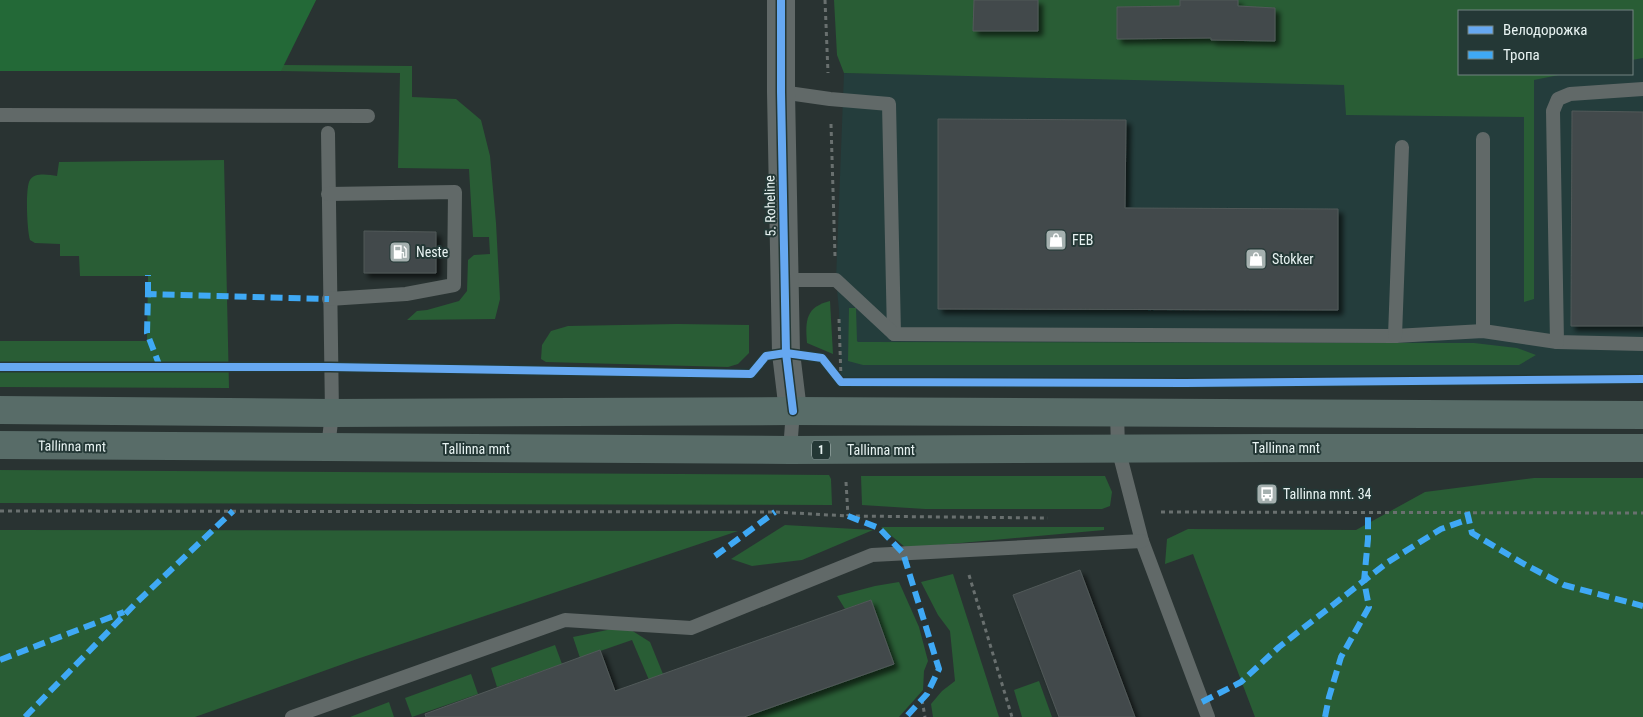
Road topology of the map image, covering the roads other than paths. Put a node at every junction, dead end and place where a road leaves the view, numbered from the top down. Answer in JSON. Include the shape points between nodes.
{"nodes":[{"id":1,"x":781,"y":0,"type":"edge"},
{"id":2,"x":1643,"y":89,"type":"edge"},
{"id":3,"x":781,"y":92,"type":"junction"},
{"id":4,"x":0,"y":115,"type":"edge"},
{"id":5,"x":368,"y":116,"type":"dead end"},
{"id":6,"x":328,"y":133,"type":"dead end"},
{"id":7,"x":1483,"y":139,"type":"dead end"},
{"id":8,"x":1402,"y":147,"type":"dead end"},
{"id":9,"x":328,"y":194,"type":"junction"},
{"id":10,"x":784,"y":280,"type":"junction"},
{"id":11,"x":329,"y":300,"type":"junction"},
{"id":12,"x":1483,"y":332,"type":"junction"},
{"id":13,"x":894,"y":334,"type":"junction"},
{"id":14,"x":1395,"y":336,"type":"junction"},
{"id":15,"x":1557,"y":342,"type":"junction"},
{"id":16,"x":1643,"y":344,"type":"edge"},
{"id":17,"x":0,"y":410,"type":"edge"},
{"id":18,"x":793,"y":411,"type":"junction"},
{"id":19,"x":332,"y":413,"type":"junction"},
{"id":20,"x":1117,"y":413,"type":"junction"},
{"id":21,"x":1643,"y":415,"type":"edge"},
{"id":22,"x":0,"y":445,"type":"edge"},
{"id":23,"x":328,"y":448,"type":"junction"},
{"id":24,"x":1118,"y":448,"type":"junction"},
{"id":25,"x":1643,"y":448,"type":"edge"},
{"id":26,"x":790,"y":450,"type":"junction"},
{"id":27,"x":1142,"y":540,"type":"junction"},
{"id":28,"x":292,"y":717,"type":"edge"},
{"id":29,"x":1208,"y":717,"type":"edge"}],
"edges":[{"from":1,"to":3,"type":"street","name":"5. Roheline"},
{"from":2,"to":15,"type":"lane","via":[[1570,94],[1558,99],[1553,111]]},
{"from":3,"to":10,"type":"street","name":"5. Roheline"},
{"from":3,"to":13,"type":"lane","via":[[889,104]]},
{"from":4,"to":5,"type":"lane"},
{"from":6,"to":9,"type":"lane"},
{"from":7,"to":12,"type":"lane"},
{"from":8,"to":14,"type":"lane"},
{"from":9,"to":11,"type":"lane"},
{"from":9,"to":11,"type":"lane","via":[[454,192],[454,285],[406,294]]},
{"from":10,"to":13,"type":"lane","via":[[836,280]]},
{"from":10,"to":18,"type":"street","name":"5. Roheline","via":[[786,353]]},
{"from":11,"to":19,"type":"lane"},
{"from":12,"to":14,"type":"lane"},
{"from":12,"to":15,"type":"lane"},
{"from":13,"to":14,"type":"lane"},
{"from":15,"to":16,"type":"lane"},
{"from":17,"to":19,"type":"highway"},
{"from":18,"to":19,"type":"highway"},
{"from":18,"to":20,"type":"highway"},
{"from":18,"to":26,"type":"lane"},
{"from":19,"to":23,"type":"lane"},
{"from":20,"to":21,"type":"highway"},
{"from":20,"to":24,"type":"lane"},
{"from":22,"to":23,"type":"highway","name":"Tallinna mnt","number":"1"},
{"from":23,"to":26,"type":"highway","name":"Tallinna mnt","number":"1"},
{"from":24,"to":25,"type":"highway","name":"Tallinna mnt","number":"1"},
{"from":24,"to":26,"type":"highway","name":"Tallinna mnt","number":"1"},
{"from":24,"to":27,"type":"lane"},
{"from":27,"to":28,"type":"lane","via":[[872,555],[691,628],[565,620]]},
{"from":27,"to":29,"type":"lane"}]}
